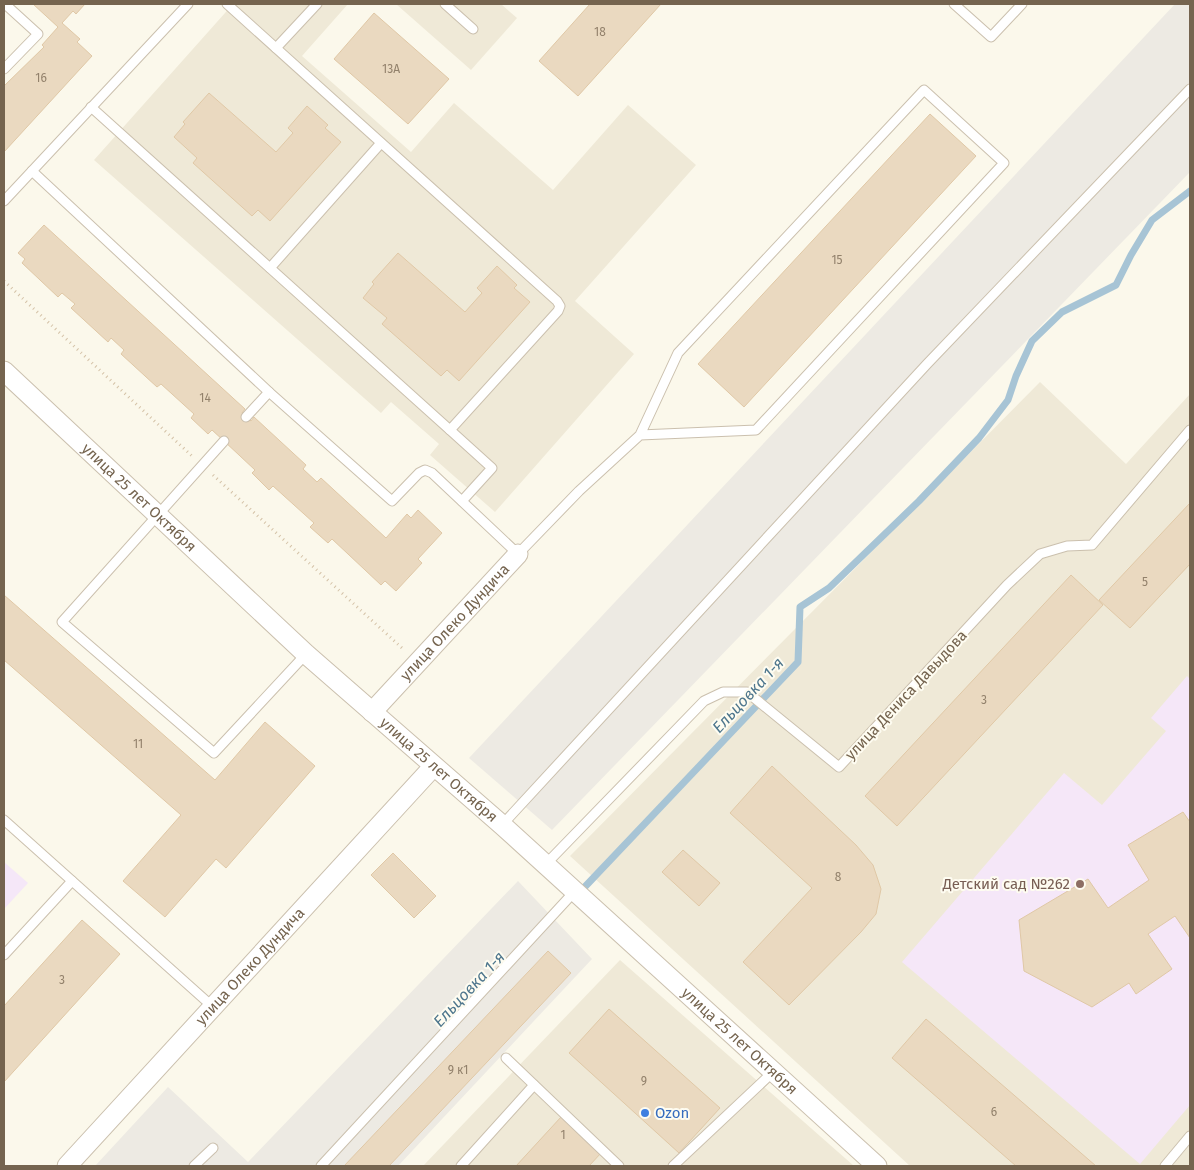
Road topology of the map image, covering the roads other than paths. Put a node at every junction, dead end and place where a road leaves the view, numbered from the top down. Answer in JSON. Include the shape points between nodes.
{"nodes":[{"id":1,"x":5,"y":4,"type":"edge"},
{"id":2,"x":188,"y":4,"type":"edge"},
{"id":3,"x":227,"y":4,"type":"edge"},
{"id":4,"x":317,"y":4,"type":"edge"},
{"id":5,"x":445,"y":4,"type":"edge"},
{"id":6,"x":954,"y":4,"type":"edge"},
{"id":7,"x":1022,"y":4,"type":"edge"},
{"id":8,"x":473,"y":30,"type":"dead end"},
{"id":9,"x":276,"y":48,"type":"junction"},
{"id":10,"x":4,"y":69,"type":"edge"},
{"id":11,"x":1190,"y":89,"type":"edge"},
{"id":12,"x":91,"y":107,"type":"junction"},
{"id":13,"x":381,"y":143,"type":"junction"},
{"id":14,"x":32,"y":171,"type":"junction"},
{"id":15,"x":4,"y":201,"type":"edge"},
{"id":16,"x":270,"y":268,"type":"junction"},
{"id":17,"x":4,"y":370,"type":"edge"},
{"id":18,"x":269,"y":392,"type":"junction"},
{"id":19,"x":246,"y":417,"type":"dead end"},
{"id":20,"x":450,"y":430,"type":"junction"},
{"id":21,"x":1190,"y":430,"type":"edge"},
{"id":22,"x":640,"y":434,"type":"junction"},
{"id":23,"x":224,"y":441,"type":"dead end"},
{"id":24,"x":462,"y":502,"type":"junction"},
{"id":25,"x":158,"y":514,"type":"junction"},
{"id":26,"x":518,"y":554,"type":"junction"},
{"id":27,"x":306,"y":654,"type":"junction"},
{"id":28,"x":372,"y":712,"type":"junction"},
{"id":29,"x":433,"y":766,"type":"junction"},
{"id":30,"x":4,"y":820,"type":"edge"},
{"id":31,"x":502,"y":825,"type":"junction"},
{"id":32,"x":545,"y":865,"type":"junction"},
{"id":33,"x":72,"y":881,"type":"junction"},
{"id":34,"x":575,"y":892,"type":"junction"},
{"id":35,"x":4,"y":956,"type":"edge"},
{"id":36,"x":213,"y":1007,"type":"junction"},
{"id":37,"x":506,"y":1058,"type":"dead end"},
{"id":38,"x":773,"y":1072,"type":"junction"},
{"id":39,"x":534,"y":1085,"type":"junction"},
{"id":40,"x":1190,"y":1136,"type":"edge"},
{"id":41,"x":213,"y":1148,"type":"dead end"},
{"id":42,"x":67,"y":1166,"type":"edge"},
{"id":43,"x":194,"y":1166,"type":"edge"},
{"id":44,"x":321,"y":1166,"type":"edge"},
{"id":45,"x":461,"y":1166,"type":"edge"},
{"id":46,"x":619,"y":1166,"type":"edge"},
{"id":47,"x":673,"y":1166,"type":"edge"},
{"id":48,"x":877,"y":1166,"type":"edge"},
{"id":49,"x":1165,"y":1166,"type":"edge"}],
"edges":[{"from":1,"to":10,"type":"lane","via":[[38,34]]},
{"from":2,"to":12,"type":"lane"},
{"from":3,"to":9,"type":"lane"},
{"from":4,"to":9,"type":"lane"},
{"from":5,"to":8,"type":"lane"},
{"from":6,"to":7,"type":"lane","via":[[992,37]]},
{"from":9,"to":13,"type":"lane"},
{"from":11,"to":31,"type":"lane","via":[[921,371]]},
{"from":12,"to":14,"type":"lane"},
{"from":12,"to":16,"type":"lane"},
{"from":13,"to":16,"type":"lane"},
{"from":13,"to":20,"type":"lane","via":[[560,306]]},
{"from":14,"to":15,"type":"lane"},
{"from":14,"to":18,"type":"lane"},
{"from":16,"to":20,"type":"lane"},
{"from":17,"to":25,"type":"street","name":"улица 25 лет Октября"},
{"from":18,"to":19,"type":"lane"},
{"from":18,"to":24,"type":"lane","via":[[392,500],[426,470]]},
{"from":20,"to":24,"type":"lane","via":[[492,468]]},
{"from":21,"to":32,"type":"lane","name":"улица Дениса Давыдова","via":[[1092,545],[1067,546],[1040,554],[839,767],[746,692],[723,692],[704,702]]},
{"from":22,"to":22,"type":"lane","via":[[678,353],[924,90],[1004,164],[756,430]]},
{"from":22,"to":26,"type":"lane"},
{"from":23,"to":25,"type":"lane"},
{"from":24,"to":26,"type":"lane"},
{"from":25,"to":27,"type":"street","name":"улица 25 лет Октября"},
{"from":25,"to":27,"type":"lane","via":[[62,622],[214,754]]},
{"from":26,"to":28,"type":"street","name":"улица Олеко Дундича"},
{"from":27,"to":28,"type":"street","name":"улица 25 лет Октября"},
{"from":28,"to":29,"type":"street","name":"улица 25 лет Октября"},
{"from":29,"to":31,"type":"street","name":"улица 25 лет Октября"},
{"from":29,"to":36,"type":"street","name":"улица Олеко Дундича"},
{"from":30,"to":33,"type":"lane"},
{"from":31,"to":32,"type":"street","name":"улица 25 лет Октября"},
{"from":32,"to":34,"type":"street","name":"улица 25 лет Октября"},
{"from":33,"to":35,"type":"lane"},
{"from":33,"to":36,"type":"lane"},
{"from":34,"to":38,"type":"street","name":"улица 25 лет Октября"},
{"from":34,"to":44,"type":"lane"},
{"from":36,"to":42,"type":"street","name":"улица Олеко Дундича"},
{"from":37,"to":39,"type":"lane"},
{"from":38,"to":47,"type":"lane"},
{"from":38,"to":48,"type":"street","name":"улица 25 лет Октября"},
{"from":39,"to":45,"type":"lane"},
{"from":39,"to":46,"type":"lane"},
{"from":40,"to":49,"type":"lane"},
{"from":41,"to":43,"type":"lane"}]}
